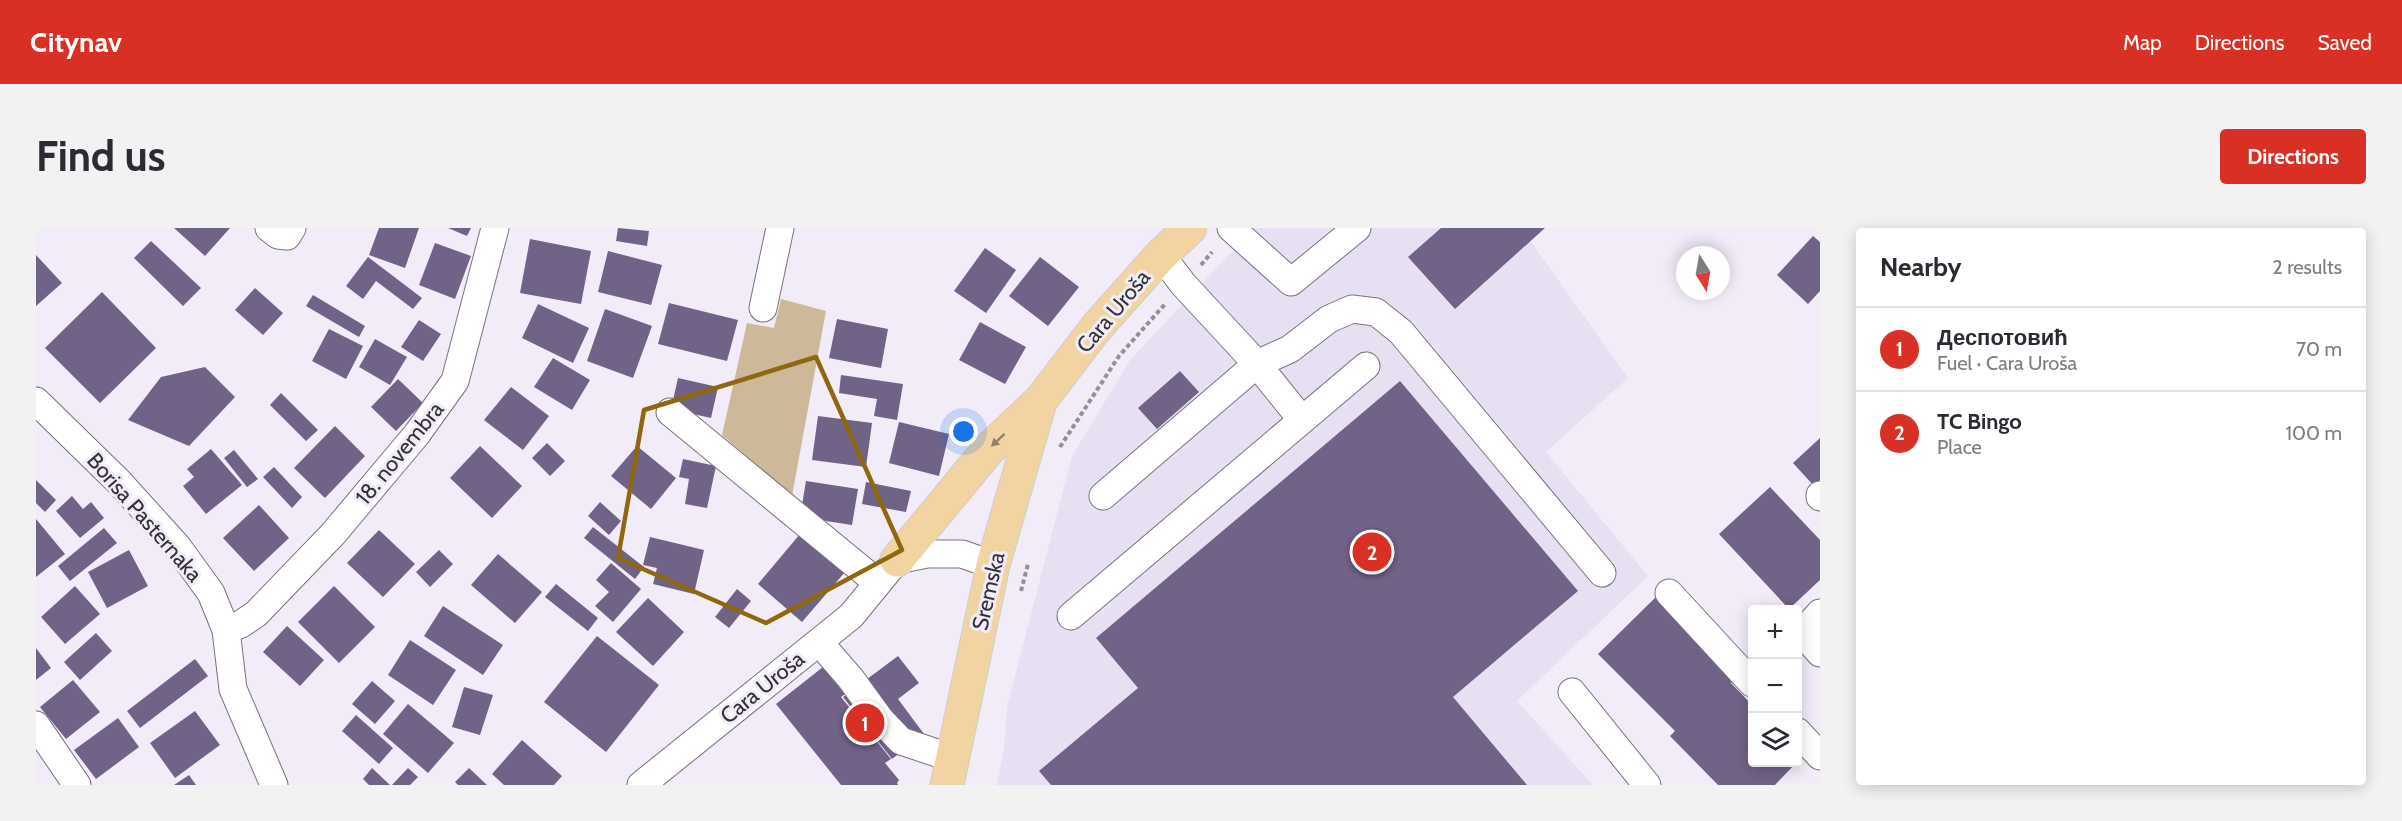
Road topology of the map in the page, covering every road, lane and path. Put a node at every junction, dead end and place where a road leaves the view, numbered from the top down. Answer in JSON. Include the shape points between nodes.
{"nodes":[{"id":1,"x":269,"y":228,"type":"edge"},
{"id":2,"x":292,"y":228,"type":"edge"},
{"id":3,"x":495,"y":228,"type":"edge"},
{"id":4,"x":780,"y":228,"type":"edge"},
{"id":5,"x":1190,"y":228,"type":"edge"},
{"id":6,"x":1357,"y":228,"type":"edge"},
{"id":7,"x":1232,"y":229,"type":"edge"},
{"id":8,"x":1161,"y":255,"type":"junction"},
{"id":9,"x":1183,"y":284,"type":"junction"},
{"id":10,"x":763,"y":308,"type":"dead end"},
{"id":11,"x":1257,"y":364,"type":"junction"},
{"id":12,"x":1366,"y":366,"type":"dead end"},
{"id":13,"x":1041,"y":400,"type":"junction"},
{"id":14,"x":36,"y":401,"type":"edge"},
{"id":15,"x":670,"y":412,"type":"dead end"},
{"id":16,"x":1302,"y":420,"type":"junction"},
{"id":17,"x":1057,"y":452,"type":"dead end"},
{"id":18,"x":1103,"y":496,"type":"dead end"},
{"id":19,"x":1028,"y":561,"type":"dead end"},
{"id":20,"x":993,"y":565,"type":"junction"},
{"id":21,"x":888,"y":572,"type":"junction"},
{"id":22,"x":1602,"y":573,"type":"dead end"},
{"id":23,"x":1669,"y":593,"type":"dead end"},
{"id":24,"x":1020,"y":595,"type":"dead end"},
{"id":25,"x":1820,"y":613,"type":"edge"},
{"id":26,"x":1071,"y":616,"type":"dead end"},
{"id":27,"x":226,"y":630,"type":"junction"},
{"id":28,"x":819,"y":642,"type":"junction"},
{"id":29,"x":1820,"y":653,"type":"edge"},
{"id":30,"x":1748,"y":679,"type":"edge"},
{"id":31,"x":1572,"y":692,"type":"dead end"},
{"id":32,"x":36,"y":725,"type":"edge"},
{"id":33,"x":1802,"y":737,"type":"edge"},
{"id":34,"x":1820,"y":756,"type":"edge"},
{"id":35,"x":950,"y":772,"type":"edge"},
{"id":36,"x":77,"y":785,"type":"edge"},
{"id":37,"x":274,"y":785,"type":"edge"},
{"id":38,"x":641,"y":785,"type":"edge"},
{"id":39,"x":1647,"y":785,"type":"edge"}],
"edges":[{"from":1,"to":2,"type":"street","via":[[278,236],[287,236]]},
{"from":3,"to":27,"type":"street","name":"18. novembra","via":[[455,381],[417,434],[333,534],[256,614]]},
{"from":4,"to":10,"type":"street"},
{"from":5,"to":8,"type":"main road","name":"Cara Uroša"},
{"from":6,"to":7,"type":"street","via":[[1291,282]]},
{"from":7,"to":9,"type":"path"},
{"from":8,"to":9,"type":"street"},
{"from":8,"to":13,"type":"main road","name":"Cara Uroša","via":[[1096,328]]},
{"from":9,"to":11,"type":"street"},
{"from":9,"to":17,"type":"path","via":[[1119,356]]},
{"from":11,"to":16,"type":"street"},
{"from":11,"to":18,"type":"street"},
{"from":11,"to":22,"type":"street","via":[[1290,349],[1329,319],[1352,309],[1376,312],[1401,332]]},
{"from":12,"to":16,"type":"street"},
{"from":13,"to":20,"type":"main road","name":"Sremska"},
{"from":13,"to":21,"type":"main road","one_way":true,"via":[[989,449]]},
{"from":14,"to":27,"type":"street","name":"Borisa Pasternaka","via":[[119,482],[177,546],[211,593]]},
{"from":15,"to":21,"type":"street"},
{"from":16,"to":26,"type":"street"},
{"from":19,"to":24,"type":"path"},
{"from":20,"to":21,"type":"street","via":[[962,554],[927,554]]},
{"from":20,"to":35,"type":"main road","name":"Sremska"},
{"from":21,"to":28,"type":"street","name":"Cara Uroša","via":[[851,616]]},
{"from":23,"to":30,"type":"street"},
{"from":25,"to":29,"type":"street","via":[[1802,633]]},
{"from":27,"to":37,"type":"street","name":"Borisa Pasternaka","via":[[232,689]]},
{"from":28,"to":35,"type":"street","via":[[901,741]]},
{"from":28,"to":38,"type":"street","name":"Cara Uroša"},
{"from":31,"to":39,"type":"street"},
{"from":32,"to":36,"type":"street"},
{"from":33,"to":34,"type":"street"}]}
